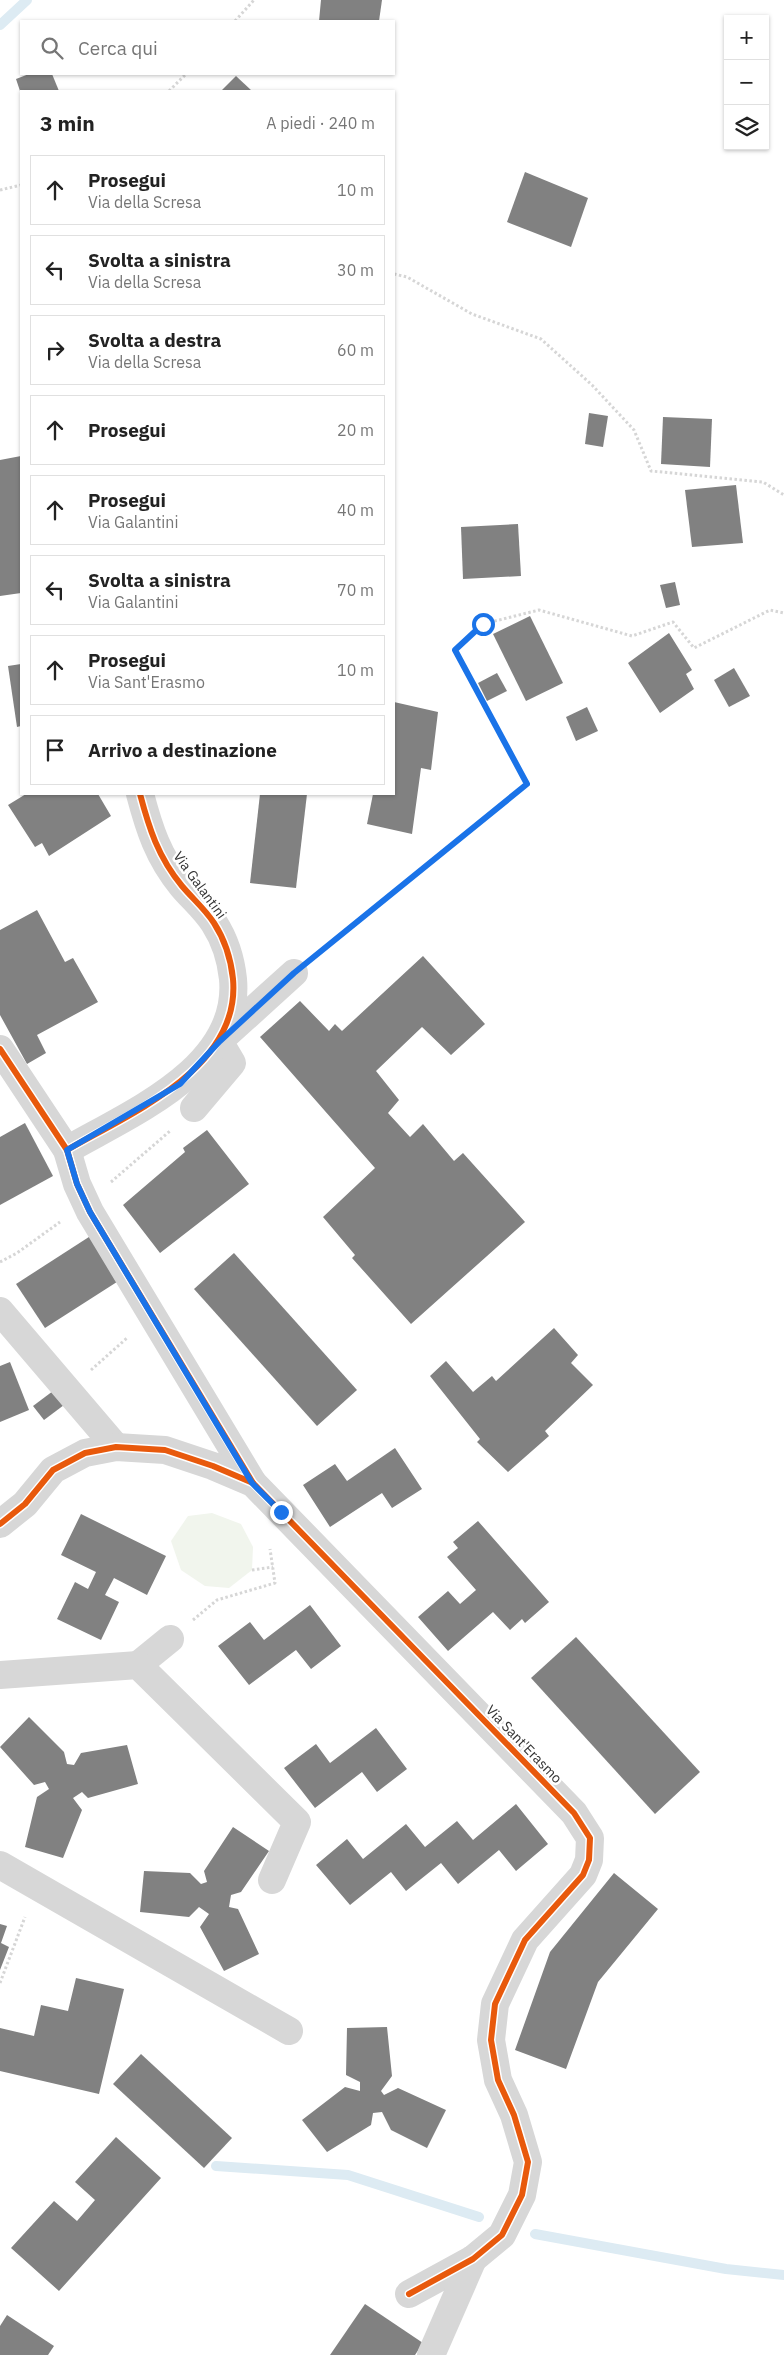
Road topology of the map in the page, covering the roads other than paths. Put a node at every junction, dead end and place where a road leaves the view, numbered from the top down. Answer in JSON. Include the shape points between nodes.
{"nodes":[{"id":1,"x":140,"y":795,"type":"edge"},
{"id":2,"x":294,"y":973,"type":"road end"},
{"id":3,"x":220,"y":1041,"type":"junction"},
{"id":4,"x":0,"y":1048,"type":"edge"},
{"id":5,"x":194,"y":1108,"type":"road end"},
{"id":6,"x":67,"y":1150,"type":"junction"},
{"id":7,"x":0,"y":1311,"type":"edge"},
{"id":8,"x":116,"y":1447,"type":"junction"},
{"id":9,"x":252,"y":1483,"type":"junction"},
{"id":10,"x":0,"y":1524,"type":"edge"},
{"id":11,"x":170,"y":1639,"type":"road end"},
{"id":12,"x":138,"y":1665,"type":"junction"},
{"id":13,"x":0,"y":1675,"type":"edge"},
{"id":14,"x":0,"y":1865,"type":"edge"},
{"id":15,"x":272,"y":1880,"type":"dead end"},
{"id":16,"x":289,"y":2031,"type":"dead end"},
{"id":17,"x":473,"y":2259,"type":"junction"},
{"id":18,"x":409,"y":2294,"type":"dead end"},
{"id":19,"x":431,"y":2355,"type":"edge"}],
"edges":[{"from":1,"to":3,"type":"street","name":"Via Galantini","via":[[152,838],[180,884],[214,923],[231,959],[235,997]]},
{"from":2,"to":3,"type":"street"},
{"from":3,"to":5,"type":"street","via":[[232,1063]]},
{"from":3,"to":6,"type":"street","name":"Via Galantini","via":[[180,1084]]},
{"from":4,"to":6,"type":"street"},
{"from":6,"to":9,"type":"street","via":[[90,1212]]},
{"from":7,"to":8,"type":"street"},
{"from":8,"to":9,"type":"street","name":"Via Sant'Erasmo","via":[[165,1450]]},
{"from":8,"to":10,"type":"street","name":"Via Sant'Erasmo","via":[[85,1453],[53,1470],[25,1504]]},
{"from":9,"to":17,"type":"street","name":"Via Sant'Erasmo","via":[[574,1812],[590,1838],[589,1860],[583,1875],[526,1940],[495,2004],[491,2040],[498,2080],[514,2115],[528,2162],[522,2195],[502,2235]]},
{"from":11,"to":12,"type":"street"},
{"from":12,"to":13,"type":"street"},
{"from":12,"to":15,"type":"street","via":[[297,1822]]},
{"from":14,"to":16,"type":"street"},
{"from":17,"to":18,"type":"street","name":"Via Sant'Erasmo"},
{"from":17,"to":19,"type":"street","name":"Via Sant'Erasmo"}]}
